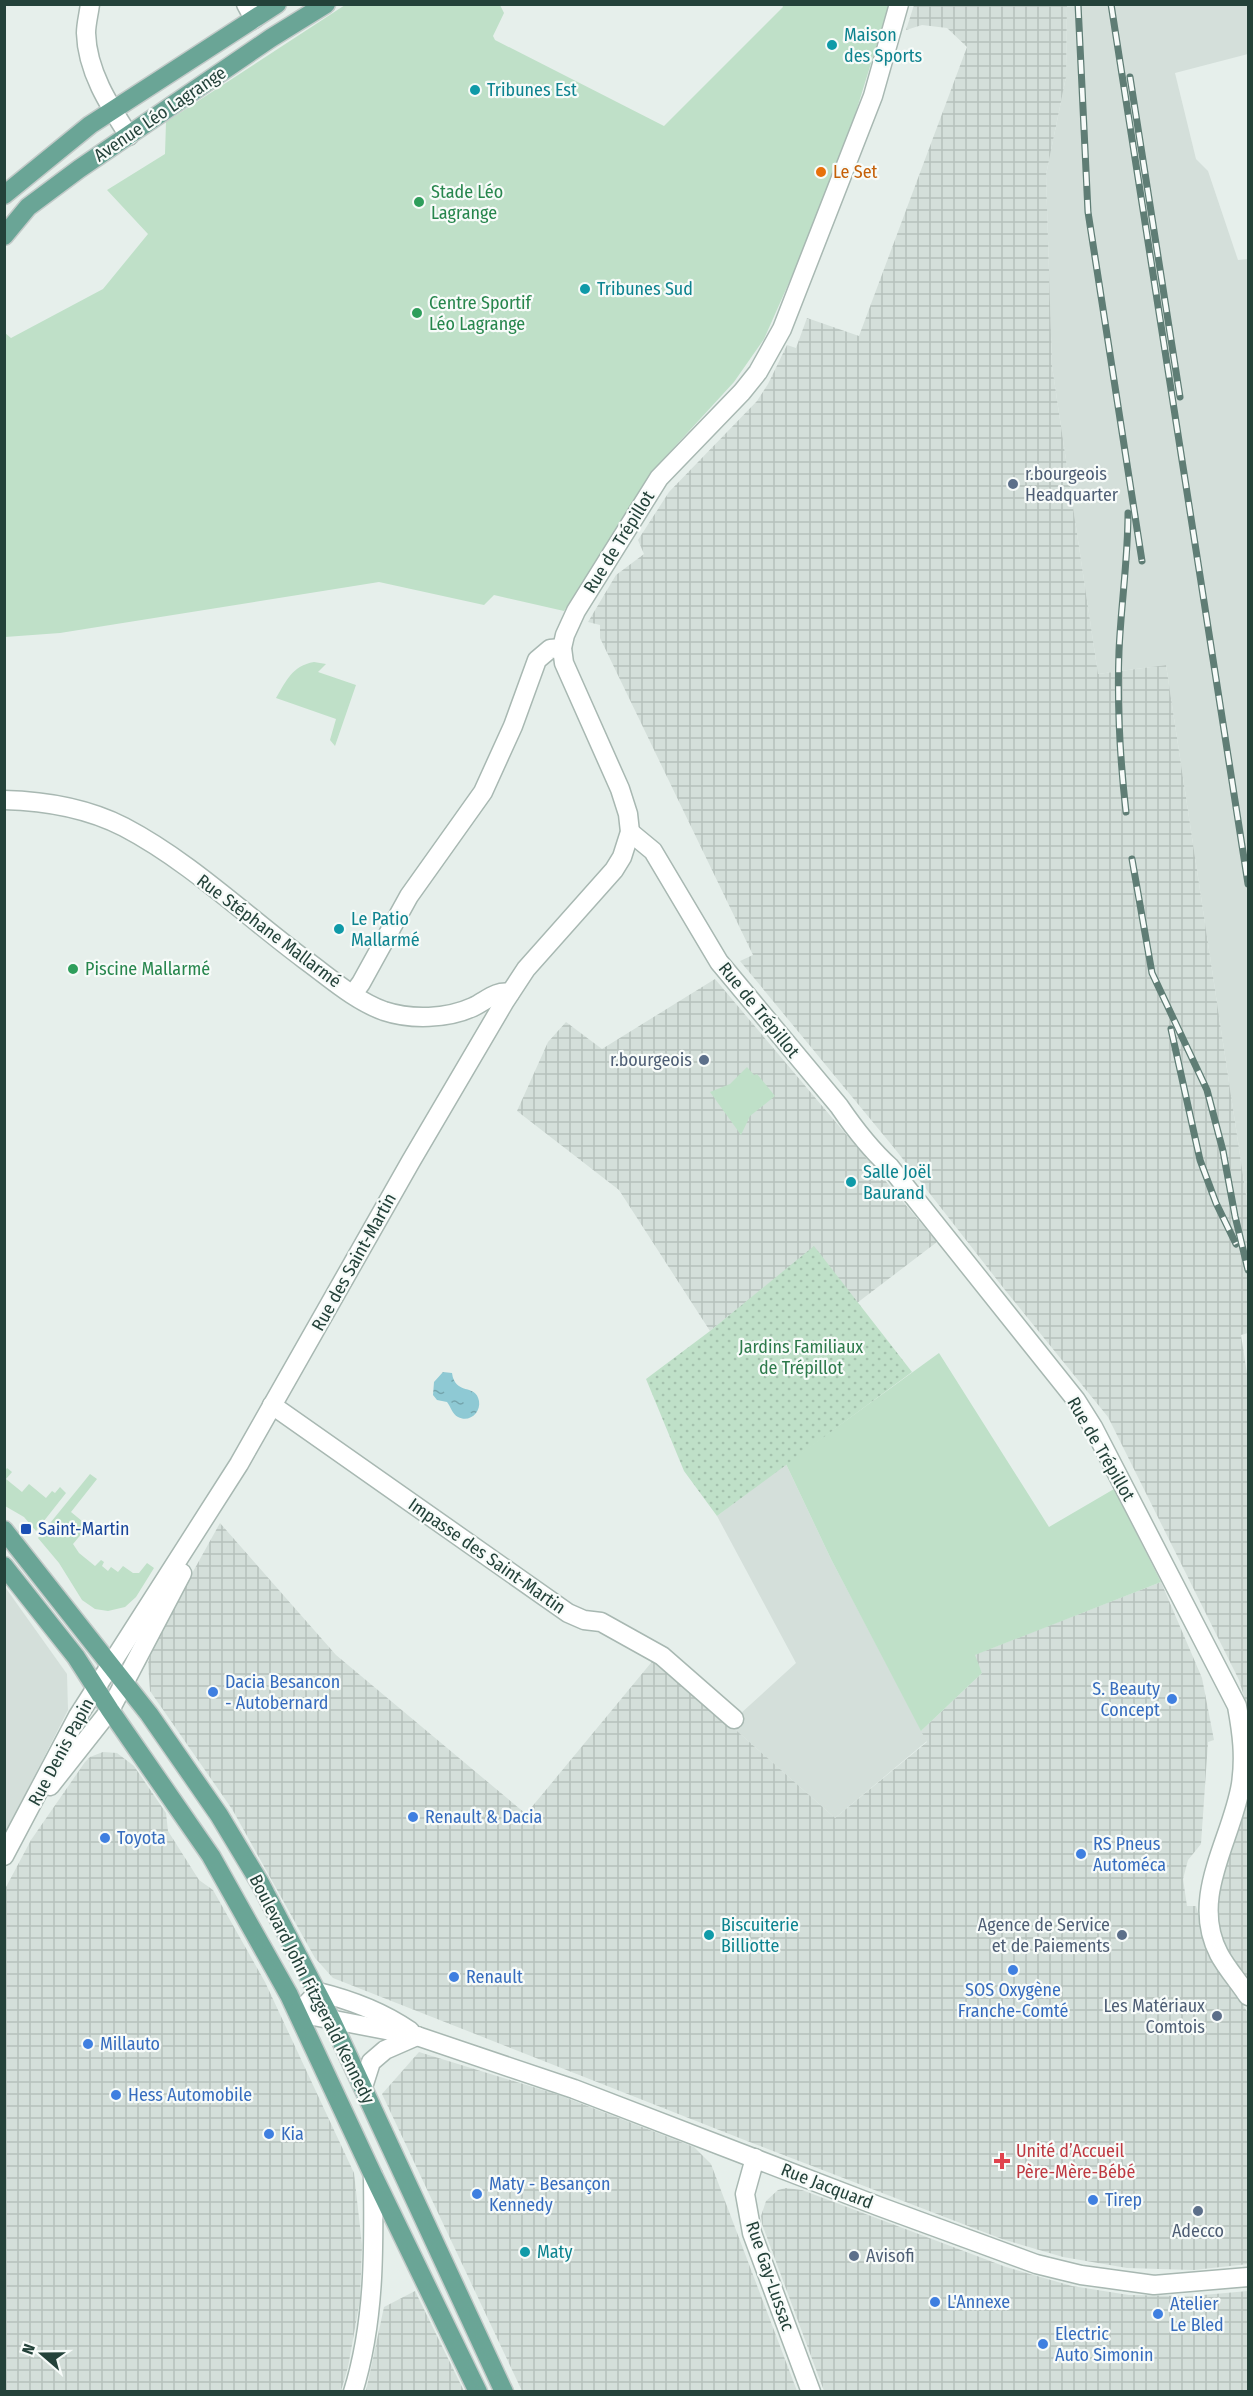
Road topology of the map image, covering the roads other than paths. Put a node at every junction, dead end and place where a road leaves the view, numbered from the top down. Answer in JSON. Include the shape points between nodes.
{"nodes":[{"id":1,"x":90,"y":4,"type":"edge"},
{"id":2,"x":278,"y":4,"type":"edge"},
{"id":3,"x":326,"y":4,"type":"edge"},
{"id":4,"x":899,"y":4,"type":"edge"},
{"id":5,"x":250,"y":12,"type":"edge"},
{"id":6,"x":112,"y":111,"type":"junction"},
{"id":7,"x":129,"y":136,"type":"junction"},
{"id":8,"x":4,"y":195,"type":"edge"},
{"id":9,"x":4,"y":236,"type":"edge"},
{"id":10,"x":562,"y":648,"type":"junction"},
{"id":11,"x":4,"y":800,"type":"edge"},
{"id":12,"x":630,"y":832,"type":"junction"},
{"id":13,"x":510,"y":993,"type":"junction"},
{"id":14,"x":353,"y":994,"type":"junction"},
{"id":15,"x":272,"y":1405,"type":"junction"},
{"id":16,"x":4,"y":1530,"type":"edge"},
{"id":17,"x":198,"y":1532,"type":"junction"},
{"id":18,"x":4,"y":1566,"type":"edge"},
{"id":19,"x":111,"y":1664,"type":"junction"},
{"id":20,"x":125,"y":1683,"type":"junction"},
{"id":21,"x":95,"y":1688,"type":"junction"},
{"id":22,"x":110,"y":1710,"type":"junction"},
{"id":23,"x":734,"y":1719,"type":"dead end"},
{"id":24,"x":27,"y":1815,"type":"junction"},
{"id":25,"x":4,"y":1856,"type":"edge"},
{"id":26,"x":318,"y":1992,"type":"junction"},
{"id":27,"x":1248,"y":1996,"type":"edge"},
{"id":28,"x":298,"y":2013,"type":"junction"},
{"id":29,"x":331,"y":2019,"type":"junction"},
{"id":30,"x":417,"y":2036,"type":"junction"},
{"id":31,"x":363,"y":2087,"type":"junction"},
{"id":32,"x":755,"y":2158,"type":"junction"},
{"id":33,"x":373,"y":2175,"type":"junction"},
{"id":34,"x":1248,"y":2277,"type":"edge"},
{"id":35,"x":353,"y":2391,"type":"edge"},
{"id":36,"x":478,"y":2391,"type":"edge"},
{"id":37,"x":504,"y":2391,"type":"edge"},
{"id":38,"x":811,"y":2391,"type":"edge"}],
"edges":[{"from":1,"to":6,"type":"street","via":[[86,32],[92,65]]},
{"from":2,"to":5,"type":"main road","name":"Avenue Léo Lagrange"},
{"from":3,"to":7,"type":"main road","name":"Avenue Léo Lagrange"},
{"from":4,"to":10,"type":"street","name":"Rue de Trépillot","via":[[873,96],[782,329],[767,358],[742,392],[659,478],[576,611]]},
{"from":5,"to":6,"type":"main road","name":"Avenue Léo Lagrange"},
{"from":6,"to":7,"type":"street"},
{"from":6,"to":8,"type":"main road","name":"Avenue Léo Lagrange"},
{"from":7,"to":9,"type":"main road","name":"Avenue Léo Lagrange","via":[[28,207]]},
{"from":10,"to":12,"type":"street","via":[[568,676],[620,789]]},
{"from":10,"to":14,"type":"street","name":"Rue Stéphane Mallarmé","via":[[550,649],[537,660],[483,792],[409,896]]},
{"from":11,"to":14,"type":"street","name":"Rue Stéphane Mallarmé","via":[[38,801],[122,826],[162,850]]},
{"from":12,"to":13,"type":"street","name":"Rue des Saint-Martin","via":[[614,870],[549,942]]},
{"from":12,"to":27,"type":"street","name":"Rue de Trépillot","via":[[653,851],[719,962],[851,1125],[890,1167],[1076,1400],[1093,1427],[1237,1706],[1244,1747],[1241,1786],[1211,1882],[1209,1904],[1211,1930],[1219,1953]]},
{"from":13,"to":14,"type":"street","via":[[499,992],[472,1007],[441,1016],[414,1017],[384,1011]]},
{"from":13,"to":15,"type":"street","name":"Rue des Saint-Martin"},
{"from":15,"to":17,"type":"street","name":"Rue des Saint-Martin"},
{"from":15,"to":23,"type":"street","name":"Impasse des Saint-Martin","via":[[568,1613],[601,1622],[662,1656]]},
{"from":16,"to":19,"type":"main road","name":"Boulevard John Fitzgerald Kennedy"},
{"from":17,"to":19,"type":"street","name":"Rue des Saint-Martin"},
{"from":17,"to":20,"type":"street","name":"Rue des Saint-Martin","via":[[190,1558]]},
{"from":18,"to":21,"type":"main road","name":"Boulevard John Fitzgerald Kennedy","via":[[76,1656]]},
{"from":19,"to":20,"type":"main road","name":"Boulevard John Fitzgerald Kennedy"},
{"from":19,"to":21,"type":"street","name":"Rue des Saint-Martin"},
{"from":20,"to":22,"type":"street","name":"Rue des Saint-Martin"},
{"from":20,"to":26,"type":"main road","name":"Boulevard John Fitzgerald Kennedy","via":[[219,1815]]},
{"from":21,"to":22,"type":"main road","name":"Boulevard John Fitzgerald Kennedy"},
{"from":21,"to":24,"type":"street","name":"Rue Denis Papin"},
{"from":22,"to":24,"type":"street","name":"Rue Denis Papin"},
{"from":22,"to":28,"type":"main road","name":"Boulevard John Fitzgerald Kennedy","via":[[212,1856]]},
{"from":24,"to":25,"type":"street","name":"Rue Denis Papin"},
{"from":26,"to":28,"type":"street"},
{"from":26,"to":29,"type":"main road","name":"Boulevard John Fitzgerald Kennedy"},
{"from":26,"to":30,"type":"street","name":"Rue Jacquard","via":[[389,2016]]},
{"from":28,"to":29,"type":"street","name":"Rue Jacquard"},
{"from":28,"to":33,"type":"main road","name":"Boulevard John Fitzgerald Kennedy"},
{"from":29,"to":30,"type":"street","name":"Rue Jacquard"},
{"from":29,"to":31,"type":"main road","name":"Boulevard John Fitzgerald Kennedy"},
{"from":30,"to":31,"type":"street","via":[[385,2050],[371,2062]]},
{"from":30,"to":32,"type":"street","name":"Rue Jacquard","via":[[574,2088]]},
{"from":31,"to":37,"type":"main road","name":"Boulevard John Fitzgerald Kennedy"},
{"from":32,"to":34,"type":"street","name":"Rue Jacquard","via":[[1036,2264],[1081,2275],[1154,2285]]},
{"from":32,"to":38,"type":"street","name":"Rue Gay-Lussac","via":[[745,2194],[752,2233]]},
{"from":33,"to":35,"type":"street","via":[[374,2265],[364,2346]]},
{"from":33,"to":36,"type":"main road","name":"Boulevard John Fitzgerald Kennedy"}]}
